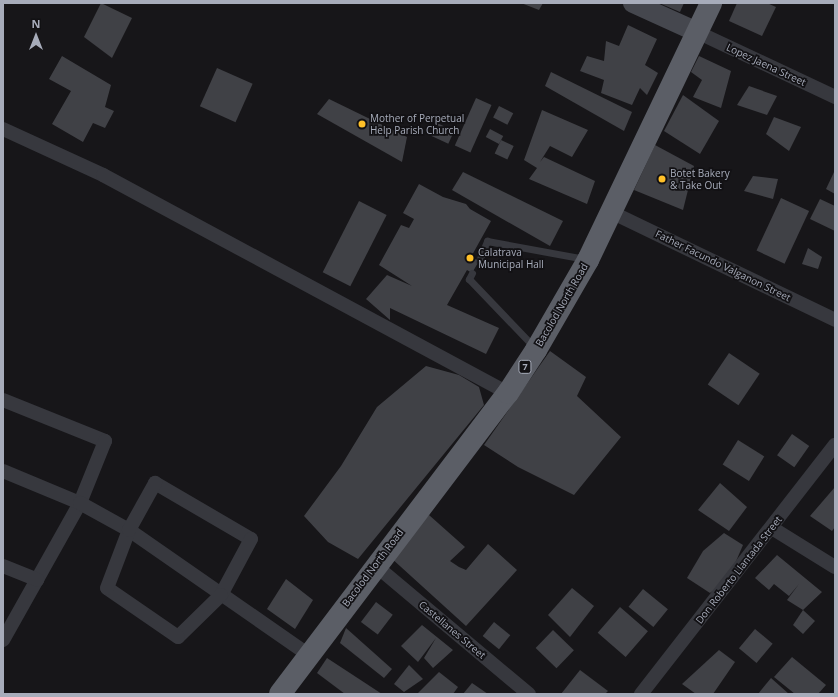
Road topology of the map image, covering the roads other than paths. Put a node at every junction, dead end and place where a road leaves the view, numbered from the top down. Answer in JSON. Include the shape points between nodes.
{"nodes":[{"id":1,"x":633,"y":3,"type":"edge"},
{"id":2,"x":711,"y":3,"type":"edge"},
{"id":3,"x":697,"y":32,"type":"junction"},
{"id":4,"x":835,"y":97,"type":"edge"},
{"id":5,"x":3,"y":129,"type":"edge"},
{"id":6,"x":611,"y":212,"type":"junction"},
{"id":7,"x":588,"y":260,"type":"junction"},
{"id":8,"x":479,"y":261,"type":"dead end"},
{"id":9,"x":472,"y":273,"type":"dead end"},
{"id":10,"x":835,"y":320,"type":"edge"},
{"id":11,"x":536,"y":350,"type":"junction"},
{"id":12,"x":508,"y":393,"type":"junction"},
{"id":13,"x":3,"y":400,"type":"edge"},
{"id":14,"x":835,"y":445,"type":"edge"},
{"id":15,"x":3,"y":471,"type":"edge"},
{"id":16,"x":80,"y":503,"type":"junction"},
{"id":17,"x":772,"y":528,"type":"junction"},
{"id":18,"x":129,"y":530,"type":"junction"},
{"id":19,"x":375,"y":565,"type":"junction"},
{"id":20,"x":3,"y":566,"type":"edge"},
{"id":21,"x":835,"y":567,"type":"edge"},
{"id":22,"x":37,"y":580,"type":"junction"},
{"id":23,"x":221,"y":595,"type":"junction"},
{"id":24,"x":4,"y":634,"type":"edge"},
{"id":25,"x":309,"y":655,"type":"junction"},
{"id":26,"x":280,"y":694,"type":"edge"},
{"id":27,"x":529,"y":694,"type":"edge"},
{"id":28,"x":641,"y":694,"type":"edge"}],
"edges":[{"from":1,"to":3,"type":"main road"},
{"from":2,"to":3,"type":"highway","name":"Bacolod North Road","number":"7"},
{"from":3,"to":4,"type":"street","name":"Lopez Jaena Street"},
{"from":3,"to":6,"type":"highway","name":"Bacolod North Road","number":"7"},
{"from":5,"to":12,"type":"street","via":[[102,175]]},
{"from":6,"to":7,"type":"highway","name":"Bacolod North Road","number":"7"},
{"from":6,"to":10,"type":"street","name":"Father Facundo Valganon Street"},
{"from":7,"to":8,"type":"lane","via":[[487,241]]},
{"from":7,"to":11,"type":"highway","name":"Bacolod North Road","number":"7"},
{"from":9,"to":11,"type":"lane","via":[[469,278]]},
{"from":11,"to":12,"type":"highway","name":"Bacolod North Road","number":"7"},
{"from":12,"to":19,"type":"highway","name":"Bacolod North Road","number":"7"},
{"from":13,"to":16,"type":"street","via":[[105,441]]},
{"from":14,"to":17,"type":"street","name":"Don Roberto Llantada Street"},
{"from":15,"to":16,"type":"street"},
{"from":16,"to":18,"type":"street"},
{"from":16,"to":22,"type":"street"},
{"from":17,"to":21,"type":"street"},
{"from":17,"to":28,"type":"street","name":"Don Roberto Llantada Street"},
{"from":18,"to":23,"type":"street"},
{"from":18,"to":23,"type":"street","via":[[107,588],[178,637]]},
{"from":18,"to":23,"type":"street","via":[[155,483],[251,539]]},
{"from":19,"to":25,"type":"highway","name":"Bacolod North Road","number":"7"},
{"from":19,"to":27,"type":"street","name":"Castellanes Street"},
{"from":20,"to":22,"type":"street"},
{"from":22,"to":24,"type":"street"},
{"from":23,"to":25,"type":"street"},
{"from":25,"to":26,"type":"highway","name":"Bacolod North Road","number":"7"}]}
